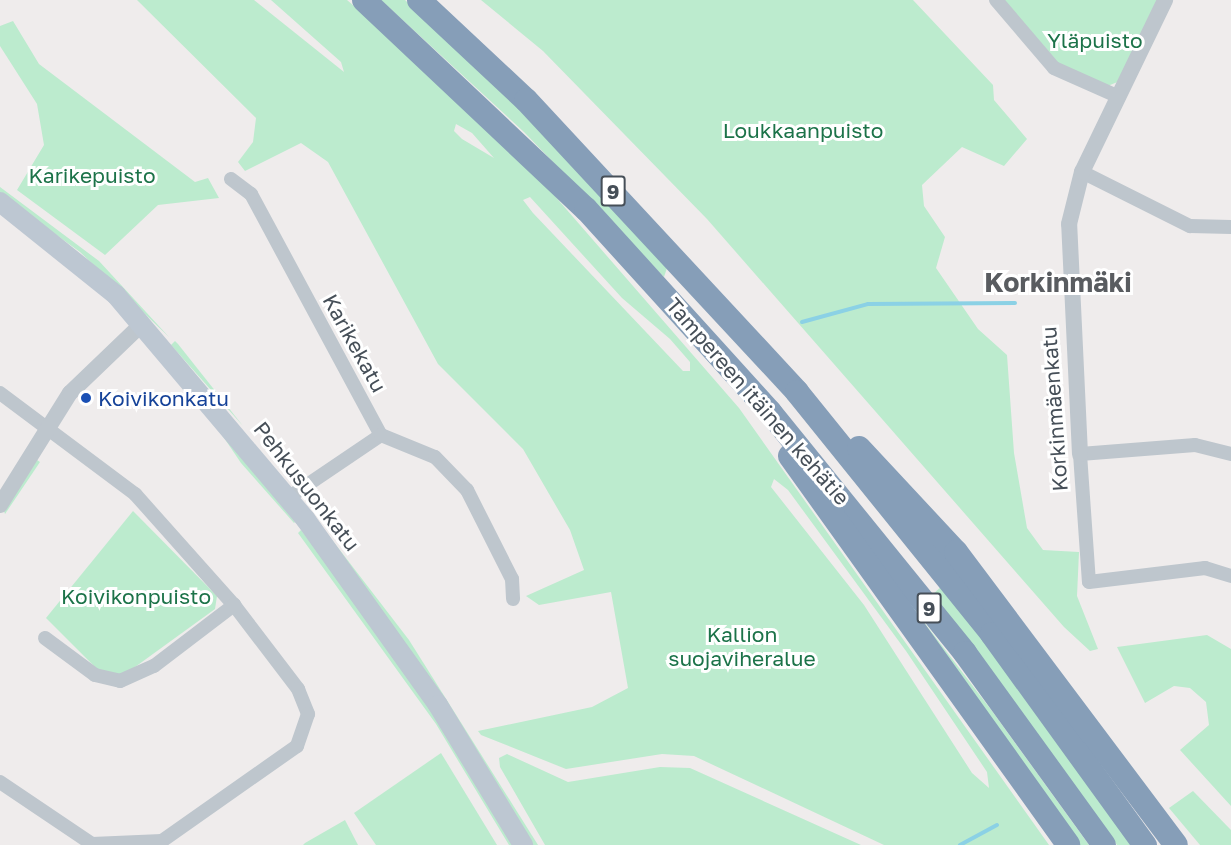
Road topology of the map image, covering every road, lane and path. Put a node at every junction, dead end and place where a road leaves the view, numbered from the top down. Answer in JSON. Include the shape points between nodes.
{"nodes":[{"id":1,"x":364,"y":0,"type":"edge"},
{"id":2,"x":419,"y":0,"type":"edge"},
{"id":3,"x":996,"y":0,"type":"edge"},
{"id":4,"x":1166,"y":0,"type":"edge"},
{"id":5,"x":1119,"y":97,"type":"junction"},
{"id":6,"x":1082,"y":172,"type":"junction"},
{"id":7,"x":231,"y":179,"type":"dead end"},
{"id":8,"x":0,"y":202,"type":"edge"},
{"id":9,"x":1231,"y":227,"type":"edge"},
{"id":10,"x":142,"y":324,"type":"junction"},
{"id":11,"x":741,"y":380,"type":"junction"},
{"id":12,"x":797,"y":392,"type":"junction"},
{"id":13,"x":0,"y":393,"type":"edge"},
{"id":14,"x":49,"y":426,"type":"junction"},
{"id":15,"x":381,"y":435,"type":"junction"},
{"id":16,"x":1080,"y":454,"type":"junction"},
{"id":17,"x":1231,"y":454,"type":"edge"},
{"id":18,"x":288,"y":498,"type":"junction"},
{"id":19,"x":0,"y":505,"type":"edge"},
{"id":20,"x":1231,"y":576,"type":"edge"},
{"id":21,"x":513,"y":599,"type":"dead end"},
{"id":22,"x":234,"y":605,"type":"junction"},
{"id":23,"x":45,"y":638,"type":"dead end"},
{"id":24,"x":1128,"y":776,"type":"junction"},
{"id":25,"x":0,"y":783,"type":"edge"},
{"id":26,"x":1043,"y":809,"type":"junction"},
{"id":27,"x":523,"y":845,"type":"edge"},
{"id":28,"x":1059,"y":845,"type":"edge"},
{"id":29,"x":1068,"y":845,"type":"edge"},
{"id":30,"x":1104,"y":845,"type":"edge"},
{"id":31,"x":1145,"y":845,"type":"edge"},
{"id":32,"x":1176,"y":845,"type":"edge"},
{"id":33,"x":1189,"y":845,"type":"edge"}],
"edges":[{"from":1,"to":11,"type":"highway","name":"Tampereen itäinen kehätie","number":"9","via":[[553,175]]},
{"from":2,"to":12,"type":"highway","name":"Tampereen itäinen kehätie","number":"9","via":[[543,117]]},
{"from":3,"to":5,"type":"street","via":[[1054,68]]},
{"from":4,"to":5,"type":"street","name":"Korkinmäenkatu"},
{"from":5,"to":6,"type":"street","name":"Korkinmäenkatu"},
{"from":6,"to":9,"type":"street","via":[[1190,226]]},
{"from":6,"to":16,"type":"street","name":"Korkinmäenkatu","via":[[1069,224]]},
{"from":7,"to":15,"type":"street","name":"Karikekatu","via":[[251,194]]},
{"from":8,"to":10,"type":"main road","name":"Pehkusuonkatu","via":[[71,255]]},
{"from":10,"to":14,"type":"street","via":[[92,367]]},
{"from":10,"to":18,"type":"main road","name":"Pehkusuonkatu"},
{"from":11,"to":26,"type":"highway","via":[[810,487]]},
{"from":11,"to":30,"type":"highway","name":"Tampereen itäinen kehätie","number":"9","via":[[965,653]]},
{"from":12,"to":24,"type":"highway","via":[[890,476],[948,543]]},
{"from":12,"to":31,"type":"highway","name":"Tampereen itäinen kehätie","number":"9","via":[[992,634]]},
{"from":13,"to":14,"type":"street"},
{"from":14,"to":19,"type":"street"},
{"from":14,"to":22,"type":"street","via":[[135,494]]},
{"from":15,"to":18,"type":"street"},
{"from":15,"to":21,"type":"street","via":[[435,457],[466,490],[513,579]]},
{"from":16,"to":17,"type":"street","via":[[1195,446]]},
{"from":16,"to":20,"type":"street","name":"Korkinmäenkatu","via":[[1089,582],[1205,568]]},
{"from":18,"to":27,"type":"main road","name":"Pehkusuonkatu","via":[[438,705]]},
{"from":22,"to":23,"type":"street","via":[[127,680],[95,675]]},
{"from":22,"to":25,"type":"street","via":[[305,699],[305,733],[292,750],[174,836],[147,843],[87,842]]},
{"from":24,"to":32,"type":"highway"},
{"from":24,"to":33,"type":"highway"},
{"from":26,"to":28,"type":"highway"},
{"from":26,"to":29,"type":"highway"}]}
